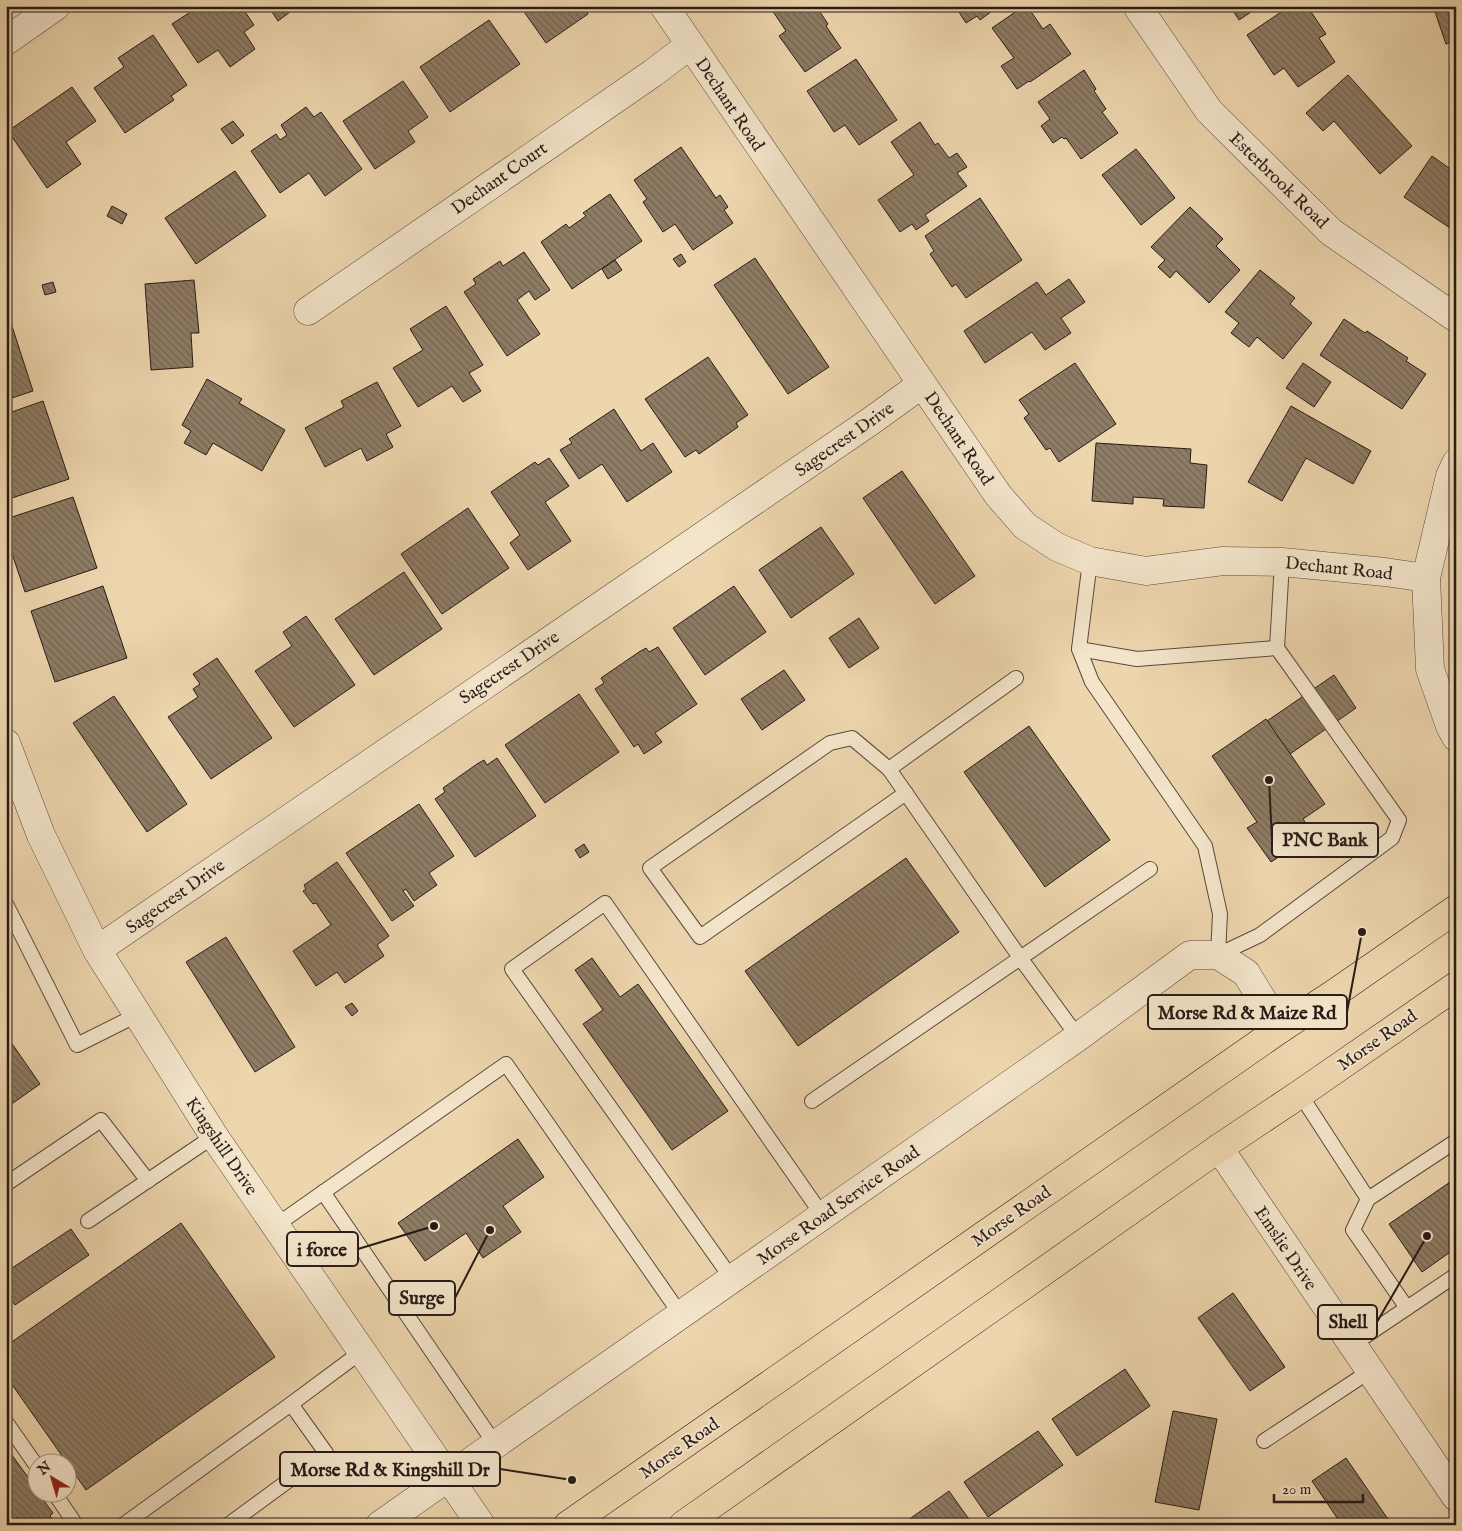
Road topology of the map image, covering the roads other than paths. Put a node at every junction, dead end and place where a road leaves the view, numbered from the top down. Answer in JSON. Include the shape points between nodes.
{"nodes":[{"id":1,"x":56,"y":6,"type":"edge"},
{"id":2,"x":664,"y":6,"type":"edge"},
{"id":3,"x":1136,"y":6,"type":"edge"},
{"id":4,"x":6,"y":41,"type":"edge"},
{"id":5,"x":690,"y":45,"type":"junction"},
{"id":6,"x":308,"y":311,"type":"dead end"},
{"id":7,"x":1456,"y":318,"type":"edge"},
{"id":8,"x":922,"y":384,"type":"junction"},
{"id":9,"x":1456,"y":463,"type":"edge"},
{"id":10,"x":1090,"y":561,"type":"junction"},
{"id":11,"x":1282,"y":562,"type":"junction"},
{"id":12,"x":1426,"y":578,"type":"junction"},
{"id":13,"x":1277,"y":648,"type":"junction"},
{"id":14,"x":1080,"y":649,"type":"junction"},
{"id":15,"x":1016,"y":678,"type":"dead end"},
{"id":16,"x":1456,"y":737,"type":"edge"},
{"id":17,"x":6,"y":745,"type":"edge"},
{"id":18,"x":889,"y":769,"type":"junction"},
{"id":19,"x":906,"y":793,"type":"junction"},
{"id":20,"x":1150,"y":870,"type":"dead end"},
{"id":21,"x":6,"y":904,"type":"edge"},
{"id":22,"x":1456,"y":909,"type":"edge"},
{"id":23,"x":97,"y":950,"type":"junction"},
{"id":24,"x":1218,"y":955,"type":"junction"},
{"id":25,"x":1021,"y":959,"type":"junction"},
{"id":26,"x":1456,"y":986,"type":"edge"},
{"id":27,"x":137,"y":1015,"type":"junction"},
{"id":28,"x":1280,"y":1028,"type":"junction"},
{"id":29,"x":1078,"y":1037,"type":"junction"},
{"id":30,"x":1300,"y":1094,"type":"junction"},
{"id":31,"x":812,"y":1101,"type":"dead end"},
{"id":32,"x":214,"y":1136,"type":"junction"},
{"id":33,"x":1456,"y":1141,"type":"edge"},
{"id":34,"x":1219,"y":1148,"type":"junction"},
{"id":35,"x":148,"y":1181,"type":"junction"},
{"id":36,"x":6,"y":1184,"type":"edge"},
{"id":37,"x":322,"y":1192,"type":"junction"},
{"id":38,"x":1368,"y":1198,"type":"junction"},
{"id":39,"x":822,"y":1216,"type":"junction"},
{"id":40,"x":88,"y":1221,"type":"dead end"},
{"id":41,"x":275,"y":1226,"type":"junction"},
{"id":42,"x":1456,"y":1275,"type":"edge"},
{"id":43,"x":732,"y":1279,"type":"junction"},
{"id":44,"x":1407,"y":1308,"type":"junction"},
{"id":45,"x":681,"y":1315,"type":"junction"},
{"id":46,"x":1352,"y":1345,"type":"junction"},
{"id":47,"x":361,"y":1352,"type":"junction"},
{"id":48,"x":1370,"y":1371,"type":"junction"},
{"id":49,"x":291,"y":1404,"type":"junction"},
{"id":50,"x":6,"y":1422,"type":"edge"},
{"id":51,"x":1264,"y":1441,"type":"dead end"},
{"id":52,"x":495,"y":1444,"type":"junction"},
{"id":53,"x":28,"y":1454,"type":"edge"},
{"id":54,"x":448,"y":1478,"type":"junction"},
{"id":55,"x":1456,"y":1497,"type":"edge"},
{"id":56,"x":62,"y":1504,"type":"edge"},
{"id":57,"x":76,"y":1525,"type":"edge"},
{"id":58,"x":123,"y":1525,"type":"edge"},
{"id":59,"x":228,"y":1525,"type":"edge"},
{"id":60,"x":380,"y":1525,"type":"edge"},
{"id":61,"x":481,"y":1525,"type":"edge"},
{"id":62,"x":568,"y":1525,"type":"edge"},
{"id":63,"x":683,"y":1525,"type":"edge"}],
"edges":[{"from":1,"to":4,"type":"street"},
{"from":2,"to":5,"type":"street","name":"Dechant Road"},
{"from":3,"to":7,"type":"street","name":"Esterbrook Road","via":[[1209,111],[1331,232]]},
{"from":5,"to":6,"type":"street","name":"Dechant Court"},
{"from":5,"to":8,"type":"street","name":"Dechant Road"},
{"from":8,"to":10,"type":"street","name":"Dechant Road","via":[[998,495],[1025,526],[1057,547]]},
{"from":8,"to":23,"type":"street","name":"Sagecrest Drive"},
{"from":9,"to":12,"type":"street","via":[[1450,476]]},
{"from":10,"to":11,"type":"street","name":"Dechant Road","via":[[1146,571],[1222,561]]},
{"from":10,"to":14,"type":"lane"},
{"from":11,"to":12,"type":"street","name":"Dechant Road"},
{"from":11,"to":13,"type":"lane"},
{"from":12,"to":16,"type":"street","via":[[1430,669]]},
{"from":13,"to":14,"type":"lane","via":[[1137,658]]},
{"from":13,"to":24,"type":"lane","via":[[1399,820],[1392,838],[1384,844],[1260,935]]},
{"from":14,"to":24,"type":"lane","via":[[1092,682],[1206,846],[1220,914]]},
{"from":15,"to":18,"type":"lane"},
{"from":17,"to":23,"type":"street","name":"Kingshill Drive","via":[[41,835]]},
{"from":18,"to":19,"type":"lane"},
{"from":18,"to":19,"type":"lane","via":[[852,738],[830,743],[650,868],[700,937]]},
{"from":19,"to":25,"type":"lane"},
{"from":20,"to":25,"type":"lane"},
{"from":21,"to":27,"type":"lane","via":[[77,1045]]},
{"from":22,"to":28,"type":"main road","name":"Morse Road"},
{"from":23,"to":27,"type":"street","name":"Kingshill Drive"},
{"from":24,"to":28,"type":"street","via":[[1246,973]]},
{"from":24,"to":29,"type":"street","name":"Morse Road Service Road","via":[[1190,955]]},
{"from":25,"to":29,"type":"lane"},
{"from":25,"to":31,"type":"lane"},
{"from":26,"to":30,"type":"main road","name":"Morse Road"},
{"from":27,"to":32,"type":"street","name":"Kingshill Drive"},
{"from":28,"to":62,"type":"main road","name":"Morse Road"},
{"from":29,"to":39,"type":"street","name":"Morse Road Service Road"},
{"from":30,"to":34,"type":"main road","name":"Morse Road"},
{"from":30,"to":38,"type":"lane"},
{"from":32,"to":35,"type":"lane"},
{"from":32,"to":41,"type":"street","name":"Kingshill Drive"},
{"from":33,"to":38,"type":"lane"},
{"from":34,"to":46,"type":"street","name":"Emslie Drive"},
{"from":34,"to":63,"type":"main road","name":"Morse Road"},
{"from":35,"to":36,"type":"lane","via":[[101,1120]]},
{"from":35,"to":40,"type":"lane"},
{"from":37,"to":41,"type":"lane"},
{"from":37,"to":45,"type":"lane","via":[[506,1064]]},
{"from":37,"to":52,"type":"lane"},
{"from":38,"to":44,"type":"lane","via":[[1353,1230]]},
{"from":39,"to":43,"type":"street","name":"Morse Road Service Road"},
{"from":39,"to":43,"type":"lane","via":[[605,903],[512,969]]},
{"from":41,"to":47,"type":"street","name":"Kingshill Drive"},
{"from":42,"to":44,"type":"lane"},
{"from":43,"to":45,"type":"street","name":"Morse Road Service Road"},
{"from":44,"to":46,"type":"lane"},
{"from":45,"to":52,"type":"street","name":"Morse Road Service Road"},
{"from":46,"to":48,"type":"street","name":"Emslie Drive"},
{"from":47,"to":49,"type":"lane"},
{"from":47,"to":54,"type":"street","name":"Kingshill Drive"},
{"from":48,"to":51,"type":"lane"},
{"from":48,"to":55,"type":"street","name":"Emslie Drive"},
{"from":49,"to":58,"type":"lane"},
{"from":49,"to":59,"type":"lane","via":[[326,1453]]},
{"from":50,"to":53,"type":"lane"},
{"from":52,"to":54,"type":"street","name":"Morse Road Service Road"},
{"from":54,"to":60,"type":"street","name":"Morse Road Service Road"},
{"from":54,"to":61,"type":"street","name":"Kingshill Drive"},
{"from":56,"to":57,"type":"lane"}]}
